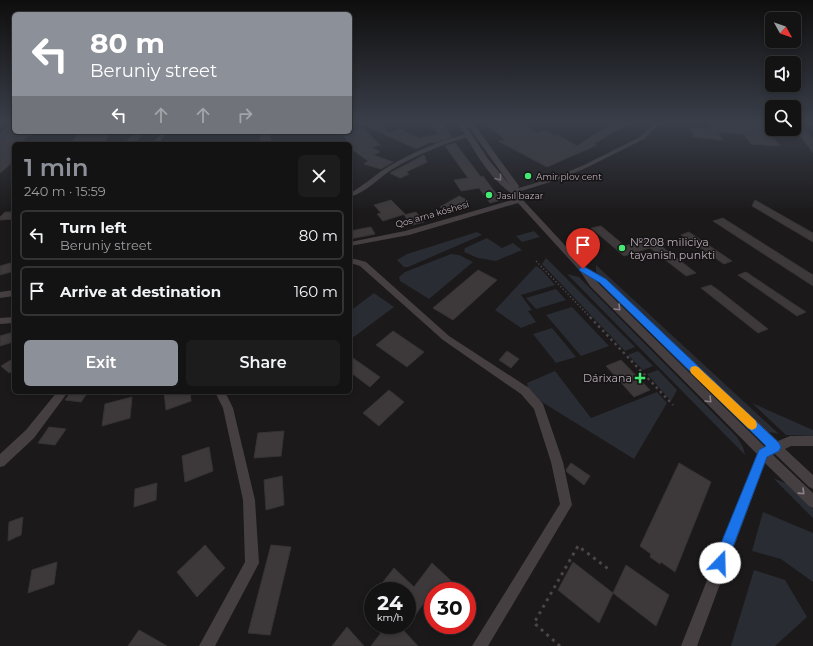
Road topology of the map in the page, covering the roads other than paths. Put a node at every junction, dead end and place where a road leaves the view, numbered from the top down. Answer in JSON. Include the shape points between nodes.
{"nodes":[{"id":1,"x":418,"y":153,"type":"edge"},
{"id":2,"x":481,"y":153,"type":"edge"},
{"id":3,"x":491,"y":153,"type":"edge"},
{"id":4,"x":612,"y":153,"type":"edge"},
{"id":5,"x":514,"y":191,"type":"junction"},
{"id":6,"x":352,"y":194,"type":"edge"},
{"id":7,"x":518,"y":200,"type":"junction"},
{"id":8,"x":352,"y":244,"type":"edge"},
{"id":9,"x":352,"y":261,"type":"edge"},
{"id":10,"x":583,"y":269,"type":"junction"},
{"id":11,"x":12,"y":293,"type":"edge"},
{"id":12,"x":0,"y":295,"type":"edge"},
{"id":13,"x":12,"y":320,"type":"edge"},
{"id":14,"x":0,"y":321,"type":"edge"},
{"id":15,"x":61,"y":394,"type":"edge"},
{"id":16,"x":221,"y":394,"type":"edge"},
{"id":17,"x":813,"y":441,"type":"edge"},
{"id":18,"x":775,"y":447,"type":"junction"},
{"id":19,"x":763,"y":454,"type":"junction"},
{"id":20,"x":0,"y":462,"type":"edge"},
{"id":21,"x":813,"y":483,"type":"edge"},
{"id":22,"x":813,"y":502,"type":"edge"},
{"id":23,"x":207,"y":646,"type":"edge"},
{"id":24,"x":480,"y":646,"type":"edge"},
{"id":25,"x":688,"y":646,"type":"edge"}],
"edges":[{"from":1,"to":6,"type":"street"},
{"from":2,"to":5,"type":"street","one_way":true,"via":[[506,187]]},
{"from":3,"to":5,"type":"street","via":[[515,186]]},
{"from":4,"to":5,"type":"street","via":[[558,178]]},
{"from":5,"to":7,"type":"street"},
{"from":7,"to":8,"type":"street","name":"Qos arna kóshesi","via":[[406,233]]},
{"from":7,"to":10,"type":"street"},
{"from":9,"to":24,"type":"street","via":[[363,264],[446,338],[525,391],[538,407],[547,430],[566,505]]},
{"from":10,"to":18,"type":"street","via":[[603,281]]},
{"from":10,"to":19,"type":"street","one_way":true,"via":[[593,284]]},
{"from":11,"to":12,"type":"street"},
{"from":13,"to":14,"type":"street"},
{"from":15,"to":20,"type":"street","via":[[30,434]]},
{"from":16,"to":23,"type":"street","via":[[228,408],[249,500],[252,563]]},
{"from":17,"to":18,"type":"street","via":[[790,441]]},
{"from":18,"to":19,"type":"street"},
{"from":18,"to":21,"type":"street"},
{"from":19,"to":22,"type":"street","one_way":true},
{"from":19,"to":25,"type":"street"}]}
